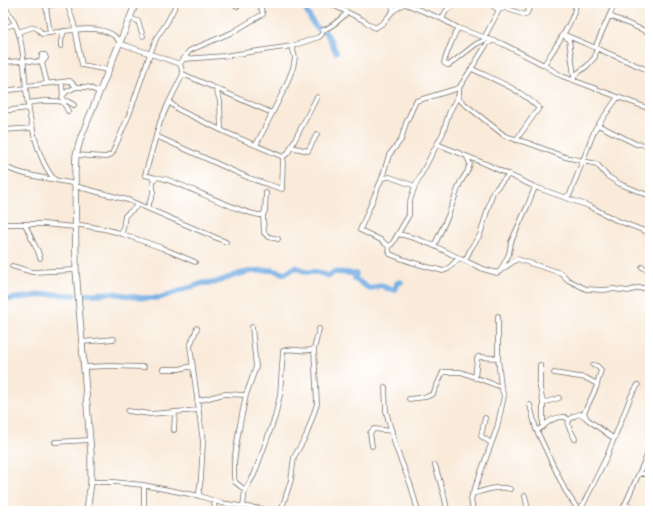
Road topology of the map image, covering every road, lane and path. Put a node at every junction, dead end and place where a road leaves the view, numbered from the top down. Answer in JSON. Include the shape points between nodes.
{"nodes":[{"id":1,"x":57,"y":3,"type":"edge"},
{"id":2,"x":67,"y":3,"type":"edge"},
{"id":3,"x":128,"y":3,"type":"edge"},
{"id":4,"x":177,"y":3,"type":"edge"},
{"id":5,"x":230,"y":3,"type":"edge"},
{"id":6,"x":241,"y":3,"type":"edge"},
{"id":7,"x":259,"y":3,"type":"edge"},
{"id":8,"x":329,"y":3,"type":"edge"},
{"id":9,"x":392,"y":3,"type":"edge"},
{"id":10,"x":403,"y":3,"type":"edge"},
{"id":11,"x":455,"y":3,"type":"edge"},
{"id":12,"x":488,"y":3,"type":"edge"},
{"id":13,"x":498,"y":3,"type":"edge"},
{"id":14,"x":532,"y":3,"type":"edge"},
{"id":15,"x":576,"y":3,"type":"edge"},
{"id":16,"x":615,"y":3,"type":"edge"},
{"id":17,"x":3,"y":4,"type":"edge"},
{"id":18,"x":135,"y":5,"type":"edge"},
{"id":19,"x":499,"y":10,"type":"junction"},
{"id":20,"x":347,"y":12,"type":"junction"},
{"id":21,"x":393,"y":12,"type":"junction"},
{"id":22,"x":610,"y":16,"type":"junction"},
{"id":23,"x":130,"y":18,"type":"junction"},
{"id":24,"x":442,"y":19,"type":"junction"},
{"id":25,"x":15,"y":24,"type":"junction"},
{"id":26,"x":3,"y":28,"type":"edge"},
{"id":27,"x":458,"y":28,"type":"junction"},
{"id":28,"x":75,"y":29,"type":"junction"},
{"id":29,"x":61,"y":31,"type":"junction"},
{"id":30,"x":18,"y":32,"type":"junction"},
{"id":31,"x":50,"y":33,"type":"junction"},
{"id":32,"x":650,"y":33,"type":"edge"},
{"id":33,"x":563,"y":34,"type":"junction"},
{"id":34,"x":143,"y":36,"type":"dead end"},
{"id":35,"x":488,"y":39,"type":"junction"},
{"id":36,"x":119,"y":42,"type":"junction"},
{"id":37,"x":61,"y":44,"type":"dead end"},
{"id":38,"x":292,"y":46,"type":"junction"},
{"id":39,"x":596,"y":49,"type":"junction"},
{"id":40,"x":150,"y":54,"type":"junction"},
{"id":41,"x":184,"y":59,"type":"junction"},
{"id":42,"x":26,"y":61,"type":"junction"},
{"id":43,"x":3,"y":62,"type":"edge"},
{"id":44,"x":180,"y":64,"type":"junction"},
{"id":45,"x":544,"y":65,"type":"junction"},
{"id":46,"x":472,"y":69,"type":"junction"},
{"id":47,"x":108,"y":70,"type":"junction"},
{"id":48,"x":650,"y":71,"type":"edge"},
{"id":49,"x":183,"y":74,"type":"junction"},
{"id":50,"x":574,"y":78,"type":"junction"},
{"id":51,"x":62,"y":82,"type":"junction"},
{"id":52,"x":47,"y":83,"type":"junction"},
{"id":53,"x":26,"y":87,"type":"junction"},
{"id":54,"x":76,"y":87,"type":"junction"},
{"id":55,"x":459,"y":88,"type":"junction"},
{"id":56,"x":216,"y":89,"type":"junction"},
{"id":57,"x":3,"y":91,"type":"edge"},
{"id":58,"x":99,"y":92,"type":"junction"},
{"id":59,"x":62,"y":97,"type":"junction"},
{"id":60,"x":317,"y":97,"type":"dead end"},
{"id":61,"x":618,"y":97,"type":"junction"},
{"id":62,"x":457,"y":98,"type":"junction"},
{"id":63,"x":63,"y":102,"type":"junction"},
{"id":64,"x":169,"y":102,"type":"junction"},
{"id":65,"x":29,"y":103,"type":"junction"},
{"id":66,"x":74,"y":105,"type":"dead end"},
{"id":67,"x":29,"y":108,"type":"junction"},
{"id":68,"x":650,"y":109,"type":"edge"},
{"id":69,"x":3,"y":111,"type":"edge"},
{"id":70,"x":68,"y":111,"type":"dead end"},
{"id":71,"x":272,"y":113,"type":"junction"},
{"id":72,"x":598,"y":125,"type":"junction"},
{"id":73,"x":33,"y":128,"type":"junction"},
{"id":74,"x":3,"y":130,"type":"edge"},
{"id":75,"x":221,"y":130,"type":"junction"},
{"id":76,"x":317,"y":134,"type":"dead end"},
{"id":77,"x":156,"y":136,"type":"junction"},
{"id":78,"x":516,"y":140,"type":"junction"},
{"id":79,"x":437,"y":144,"type":"junction"},
{"id":80,"x":256,"y":145,"type":"junction"},
{"id":81,"x":650,"y":145,"type":"edge"},
{"id":82,"x":291,"y":147,"type":"junction"},
{"id":83,"x":76,"y":155,"type":"junction"},
{"id":84,"x":467,"y":156,"type":"junction"},
{"id":85,"x":283,"y":157,"type":"junction"},
{"id":86,"x":476,"y":161,"type":"junction"},
{"id":87,"x":582,"y":161,"type":"junction"},
{"id":88,"x":470,"y":164,"type":"junction"},
{"id":89,"x":3,"y":166,"type":"edge"},
{"id":90,"x":509,"y":174,"type":"junction"},
{"id":91,"x":156,"y":178,"type":"junction"},
{"id":92,"x":382,"y":178,"type":"junction"},
{"id":93,"x":54,"y":180,"type":"junction"},
{"id":94,"x":75,"y":185,"type":"junction"},
{"id":95,"x":415,"y":186,"type":"junction"},
{"id":96,"x":535,"y":187,"type":"junction"},
{"id":97,"x":266,"y":193,"type":"dead end"},
{"id":98,"x":570,"y":194,"type":"junction"},
{"id":99,"x":650,"y":196,"type":"edge"},
{"id":100,"x":566,"y":197,"type":"junction"},
{"id":101,"x":572,"y":200,"type":"junction"},
{"id":102,"x":138,"y":204,"type":"junction"},
{"id":103,"x":147,"y":208,"type":"junction"},
{"id":104,"x":263,"y":215,"type":"junction"},
{"id":105,"x":3,"y":224,"type":"edge"},
{"id":106,"x":25,"y":224,"type":"junction"},
{"id":107,"x":75,"y":225,"type":"junction"},
{"id":108,"x":650,"y":233,"type":"edge"},
{"id":109,"x":122,"y":234,"type":"junction"},
{"id":110,"x":398,"y":234,"type":"junction"},
{"id":111,"x":278,"y":238,"type":"dead end"},
{"id":112,"x":226,"y":242,"type":"dead end"},
{"id":113,"x":388,"y":246,"type":"junction"},
{"id":114,"x":434,"y":246,"type":"junction"},
{"id":115,"x":40,"y":258,"type":"dead end"},
{"id":116,"x":458,"y":258,"type":"junction"},
{"id":117,"x":465,"y":261,"type":"junction"},
{"id":118,"x":195,"y":262,"type":"dead end"},
{"id":119,"x":12,"y":266,"type":"dead end"},
{"id":120,"x":642,"y":267,"type":"dead end"},
{"id":121,"x":76,"y":270,"type":"junction"},
{"id":122,"x":650,"y":271,"type":"edge"},
{"id":123,"x":500,"y":272,"type":"junction"},
{"id":124,"x":650,"y":288,"type":"edge"},
{"id":125,"x":498,"y":316,"type":"dead end"},
{"id":126,"x":252,"y":327,"type":"dead end"},
{"id":127,"x":197,"y":328,"type":"dead end"},
{"id":128,"x":319,"y":329,"type":"dead end"},
{"id":129,"x":114,"y":339,"type":"dead end"},
{"id":130,"x":82,"y":342,"type":"junction"},
{"id":131,"x":314,"y":349,"type":"junction"},
{"id":132,"x":498,"y":358,"type":"junction"},
{"id":133,"x":540,"y":365,"type":"dead end"},
{"id":134,"x":593,"y":365,"type":"dead end"},
{"id":135,"x":193,"y":366,"type":"junction"},
{"id":136,"x":85,"y":367,"type":"junction"},
{"id":137,"x":144,"y":368,"type":"dead end"},
{"id":138,"x":163,"y":369,"type":"dead end"},
{"id":139,"x":554,"y":373,"type":"dead end"},
{"id":140,"x":475,"y":378,"type":"junction"},
{"id":141,"x":597,"y":384,"type":"junction"},
{"id":142,"x":638,"y":385,"type":"dead end"},
{"id":143,"x":385,"y":387,"type":"dead end"},
{"id":144,"x":501,"y":387,"type":"junction"},
{"id":145,"x":246,"y":395,"type":"junction"},
{"id":146,"x":560,"y":398,"type":"dead end"},
{"id":147,"x":409,"y":399,"type":"dead end"},
{"id":148,"x":198,"y":401,"type":"junction"},
{"id":149,"x":543,"y":403,"type":"junction"},
{"id":150,"x":530,"y":406,"type":"dead end"},
{"id":151,"x":199,"y":410,"type":"junction"},
{"id":152,"x":128,"y":411,"type":"dead end"},
{"id":153,"x":175,"y":412,"type":"junction"},
{"id":154,"x":585,"y":417,"type":"junction"},
{"id":155,"x":486,"y":418,"type":"dead end"},
{"id":156,"x":569,"y":420,"type":"junction"},
{"id":157,"x":543,"y":427,"type":"junction"},
{"id":158,"x":174,"y":430,"type":"dead end"},
{"id":159,"x":392,"y":431,"type":"junction"},
{"id":160,"x":538,"y":431,"type":"junction"},
{"id":161,"x":614,"y":438,"type":"junction"},
{"id":162,"x":575,"y":439,"type":"dead end"},
{"id":163,"x":90,"y":440,"type":"junction"},
{"id":164,"x":55,"y":442,"type":"dead end"},
{"id":165,"x":492,"y":443,"type":"junction"},
{"id":166,"x":372,"y":446,"type":"dead end"},
{"id":167,"x":650,"y":449,"type":"edge"},
{"id":168,"x":435,"y":465,"type":"dead end"},
{"id":169,"x":639,"y":473,"type":"junction"},
{"id":170,"x":650,"y":475,"type":"edge"},
{"id":171,"x":91,"y":482,"type":"junction"},
{"id":172,"x":144,"y":486,"type":"junction"},
{"id":173,"x":510,"y":489,"type":"dead end"},
{"id":174,"x":245,"y":490,"type":"junction"},
{"id":175,"x":472,"y":494,"type":"junction"},
{"id":176,"x":200,"y":496,"type":"junction"},
{"id":177,"x":525,"y":496,"type":"dead end"},
{"id":178,"x":214,"y":501,"type":"junction"},
{"id":179,"x":625,"y":505,"type":"junction"},
{"id":180,"x":245,"y":508,"type":"edge"},
{"id":181,"x":87,"y":511,"type":"edge"},
{"id":182,"x":144,"y":511,"type":"edge"},
{"id":183,"x":215,"y":511,"type":"edge"},
{"id":184,"x":275,"y":511,"type":"edge"},
{"id":185,"x":281,"y":511,"type":"edge"},
{"id":186,"x":418,"y":511,"type":"edge"},
{"id":187,"x":446,"y":511,"type":"edge"},
{"id":188,"x":473,"y":511,"type":"edge"},
{"id":189,"x":524,"y":511,"type":"edge"},
{"id":190,"x":580,"y":511,"type":"edge"},
{"id":191,"x":622,"y":511,"type":"edge"},
{"id":192,"x":643,"y":511,"type":"edge"}],
"edges":[{"from":1,"to":31,"type":"street","via":[[46,7]]},
{"from":2,"to":28,"type":"street"},
{"from":3,"to":18,"type":"street"},
{"from":4,"to":40,"type":"street"},
{"from":5,"to":6,"type":"street","via":[[237,6]]},
{"from":7,"to":41,"type":"street","via":[[263,14],[234,32],[189,51]]},
{"from":8,"to":20,"type":"street"},
{"from":9,"to":21,"type":"street"},
{"from":10,"to":21,"type":"street"},
{"from":10,"to":24,"type":"street"},
{"from":11,"to":24,"type":"street"},
{"from":12,"to":19,"type":"street"},
{"from":13,"to":19,"type":"street"},
{"from":14,"to":19,"type":"street","via":[[525,15],[505,8]]},
{"from":15,"to":33,"type":"street","via":[[575,12]]},
{"from":16,"to":22,"type":"street"},
{"from":17,"to":25,"type":"street"},
{"from":18,"to":23,"type":"street"},
{"from":19,"to":35,"type":"street"},
{"from":20,"to":21,"type":"street","via":[[374,28]]},
{"from":20,"to":38,"type":"street","via":[[314,39]]},
{"from":22,"to":32,"type":"street"},
{"from":22,"to":39,"type":"street"},
{"from":23,"to":34,"type":"street","via":[[138,21]]},
{"from":23,"to":36,"type":"street"},
{"from":24,"to":27,"type":"street"},
{"from":25,"to":26,"type":"street"},
{"from":25,"to":30,"type":"street"},
{"from":27,"to":35,"type":"street"},
{"from":27,"to":35,"type":"street","via":[[444,61],[447,65],[476,44]]},
{"from":28,"to":29,"type":"street"},
{"from":28,"to":36,"type":"street","via":[[104,31],[113,35]]},
{"from":28,"to":47,"type":"street","via":[[82,65]]},
{"from":29,"to":31,"type":"street"},
{"from":29,"to":37,"type":"street"},
{"from":30,"to":31,"type":"street","via":[[34,27],[42,34]]},
{"from":30,"to":42,"type":"street"},
{"from":33,"to":39,"type":"street"},
{"from":33,"to":45,"type":"street"},
{"from":33,"to":50,"type":"street","via":[[569,40]]},
{"from":35,"to":45,"type":"street"},
{"from":35,"to":46,"type":"street"},
{"from":36,"to":40,"type":"street"},
{"from":36,"to":47,"type":"street"},
{"from":38,"to":41,"type":"street"},
{"from":38,"to":71,"type":"street","via":[[294,68]]},
{"from":39,"to":48,"type":"street"},
{"from":39,"to":50,"type":"street","via":[[592,61]]},
{"from":40,"to":44,"type":"street"},
{"from":40,"to":83,"type":"street","via":[[129,115],[112,154],[106,157]]},
{"from":41,"to":44,"type":"street"},
{"from":42,"to":43,"type":"street"},
{"from":42,"to":52,"type":"street","via":[[41,61],[42,55],[45,54],[46,58],[42,63]]},
{"from":42,"to":53,"type":"street"},
{"from":44,"to":49,"type":"street"},
{"from":45,"to":50,"type":"street","via":[[562,76]]},
{"from":46,"to":55,"type":"street"},
{"from":46,"to":78,"type":"street","via":[[514,88],[539,108]]},
{"from":47,"to":58,"type":"street"},
{"from":49,"to":56,"type":"street"},
{"from":49,"to":64,"type":"street"},
{"from":50,"to":61,"type":"street"},
{"from":51,"to":52,"type":"street"},
{"from":51,"to":54,"type":"street","via":[[70,81]]},
{"from":51,"to":59,"type":"street"},
{"from":52,"to":53,"type":"street"},
{"from":53,"to":57,"type":"street"},
{"from":53,"to":65,"type":"street"},
{"from":54,"to":58,"type":"street","via":[[88,87]]},
{"from":54,"to":59,"type":"street"},
{"from":55,"to":62,"type":"street"},
{"from":55,"to":92,"type":"street","via":[[416,101],[400,140],[389,155]]},
{"from":56,"to":71,"type":"street"},
{"from":56,"to":75,"type":"street","via":[[220,101]]},
{"from":58,"to":83,"type":"street"},
{"from":59,"to":63,"type":"street"},
{"from":60,"to":82,"type":"street"},
{"from":61,"to":68,"type":"street"},
{"from":61,"to":72,"type":"street"},
{"from":62,"to":78,"type":"street","via":[[505,136]]},
{"from":62,"to":79,"type":"street"},
{"from":63,"to":65,"type":"street"},
{"from":63,"to":66,"type":"street","via":[[67,101]]},
{"from":63,"to":70,"type":"street"},
{"from":64,"to":75,"type":"street","via":[[179,110]]},
{"from":64,"to":77,"type":"street"},
{"from":65,"to":67,"type":"street"},
{"from":67,"to":69,"type":"street"},
{"from":67,"to":73,"type":"street"},
{"from":71,"to":80,"type":"street"},
{"from":72,"to":81,"type":"street","via":[[636,144]]},
{"from":72,"to":87,"type":"street"},
{"from":73,"to":74,"type":"street"},
{"from":73,"to":93,"type":"street","via":[[39,150]]},
{"from":75,"to":80,"type":"street"},
{"from":76,"to":82,"type":"street","via":[[308,151]]},
{"from":77,"to":85,"type":"street","via":[[249,178],[282,189]]},
{"from":77,"to":91,"type":"street","via":[[145,175]]},
{"from":78,"to":87,"type":"street"},
{"from":79,"to":84,"type":"street"},
{"from":79,"to":95,"type":"street"},
{"from":80,"to":85,"type":"street"},
{"from":82,"to":85,"type":"street"},
{"from":83,"to":94,"type":"street"},
{"from":84,"to":86,"type":"street"},
{"from":84,"to":88,"type":"street"},
{"from":86,"to":88,"type":"street"},
{"from":86,"to":90,"type":"street"},
{"from":87,"to":98,"type":"street"},
{"from":87,"to":99,"type":"street","via":[[597,164],[607,176],[620,184]]},
{"from":88,"to":114,"type":"street"},
{"from":89,"to":93,"type":"street"},
{"from":90,"to":96,"type":"street"},
{"from":90,"to":117,"type":"street","via":[[493,192],[480,235]]},
{"from":91,"to":103,"type":"street"},
{"from":91,"to":104,"type":"street","via":[[169,179],[214,200],[251,214]]},
{"from":92,"to":95,"type":"street","via":[[390,176]]},
{"from":92,"to":113,"type":"street","via":[[360,230]]},
{"from":93,"to":94,"type":"street"},
{"from":94,"to":102,"type":"street"},
{"from":94,"to":107,"type":"street"},
{"from":95,"to":110,"type":"street","via":[[409,204],[409,214]]},
{"from":96,"to":100,"type":"street"},
{"from":96,"to":123,"type":"street"},
{"from":97,"to":104,"type":"street","via":[[266,211]]},
{"from":98,"to":100,"type":"street"},
{"from":98,"to":101,"type":"street"},
{"from":100,"to":101,"type":"street"},
{"from":101,"to":108,"type":"street"},
{"from":102,"to":103,"type":"street"},
{"from":102,"to":109,"type":"street","via":[[135,210],[125,216]]},
{"from":103,"to":112,"type":"street"},
{"from":104,"to":111,"type":"street","via":[[264,233],[269,237]]},
{"from":105,"to":106,"type":"street"},
{"from":106,"to":107,"type":"street"},
{"from":106,"to":115,"type":"street"},
{"from":107,"to":109,"type":"street"},
{"from":107,"to":121,"type":"street"},
{"from":109,"to":118,"type":"street"},
{"from":110,"to":113,"type":"street"},
{"from":110,"to":114,"type":"street"},
{"from":113,"to":116,"type":"street","via":[[390,254],[443,271],[448,270]]},
{"from":114,"to":116,"type":"street"},
{"from":116,"to":117,"type":"street"},
{"from":117,"to":123,"type":"street","via":[[492,272]]},
{"from":119,"to":121,"type":"street","via":[[32,272]]},
{"from":120,"to":122,"type":"street"},
{"from":121,"to":130,"type":"street"},
{"from":123,"to":124,"type":"street","via":[[517,258],[561,273],[568,280],[586,289],[628,291]]},
{"from":125,"to":132,"type":"street"},
{"from":126,"to":145,"type":"street","via":[[256,367]]},
{"from":127,"to":135,"type":"street","via":[[190,346]]},
{"from":128,"to":131,"type":"street"},
{"from":129,"to":130,"type":"street"},
{"from":130,"to":136,"type":"street"},
{"from":131,"to":174,"type":"street","via":[[282,351],[280,395],[254,475]]},
{"from":131,"to":185,"type":"street","via":[[317,404],[306,436],[294,457],[291,480]]},
{"from":132,"to":140,"type":"street","via":[[478,357]]},
{"from":132,"to":144,"type":"street"},
{"from":133,"to":149,"type":"street"},
{"from":134,"to":141,"type":"street","via":[[601,370]]},
{"from":135,"to":138,"type":"street"},
{"from":135,"to":148,"type":"street"},
{"from":136,"to":137,"type":"street"},
{"from":136,"to":163,"type":"street"},
{"from":139,"to":141,"type":"street","via":[[586,378]]},
{"from":140,"to":144,"type":"street"},
{"from":140,"to":147,"type":"street","via":[[460,372],[443,372],[433,394]]},
{"from":141,"to":154,"type":"street","via":[[585,410]]},
{"from":142,"to":161,"type":"street"},
{"from":143,"to":159,"type":"street","via":[[386,411]]},
{"from":144,"to":165,"type":"street","via":[[504,396]]},
{"from":145,"to":148,"type":"street","via":[[224,394]]},
{"from":145,"to":174,"type":"street","via":[[234,454],[235,482]]},
{"from":146,"to":149,"type":"street"},
{"from":148,"to":151,"type":"street"},
{"from":149,"to":157,"type":"street"},
{"from":150,"to":160,"type":"street"},
{"from":151,"to":153,"type":"street"},
{"from":151,"to":176,"type":"street","via":[[203,442],[198,492]]},
{"from":152,"to":153,"type":"street","via":[[150,414]]},
{"from":153,"to":158,"type":"street"},
{"from":154,"to":156,"type":"street","via":[[580,414]]},
{"from":154,"to":161,"type":"street"},
{"from":155,"to":165,"type":"street","via":[[481,436]]},
{"from":156,"to":157,"type":"street","via":[[565,417],[555,418]]},
{"from":156,"to":162,"type":"street","via":[[568,425]]},
{"from":157,"to":160,"type":"street"},
{"from":159,"to":166,"type":"street","via":[[372,431]]},
{"from":159,"to":186,"type":"street"},
{"from":160,"to":190,"type":"street","via":[[565,490]]},
{"from":161,"to":190,"type":"street"},
{"from":163,"to":164,"type":"street"},
{"from":163,"to":171,"type":"street"},
{"from":165,"to":175,"type":"street"},
{"from":167,"to":169,"type":"street"},
{"from":168,"to":187,"type":"street"},
{"from":169,"to":170,"type":"street"},
{"from":169,"to":179,"type":"street"},
{"from":171,"to":172,"type":"street"},
{"from":171,"to":181,"type":"street"},
{"from":172,"to":176,"type":"street"},
{"from":172,"to":182,"type":"street"},
{"from":173,"to":175,"type":"street","via":[[492,489]]},
{"from":174,"to":180,"type":"street"},
{"from":175,"to":188,"type":"street"},
{"from":176,"to":178,"type":"street"},
{"from":177,"to":189,"type":"street"},
{"from":178,"to":180,"type":"street"},
{"from":178,"to":183,"type":"street"},
{"from":179,"to":191,"type":"street"},
{"from":179,"to":192,"type":"street"},
{"from":180,"to":184,"type":"street"}]}
